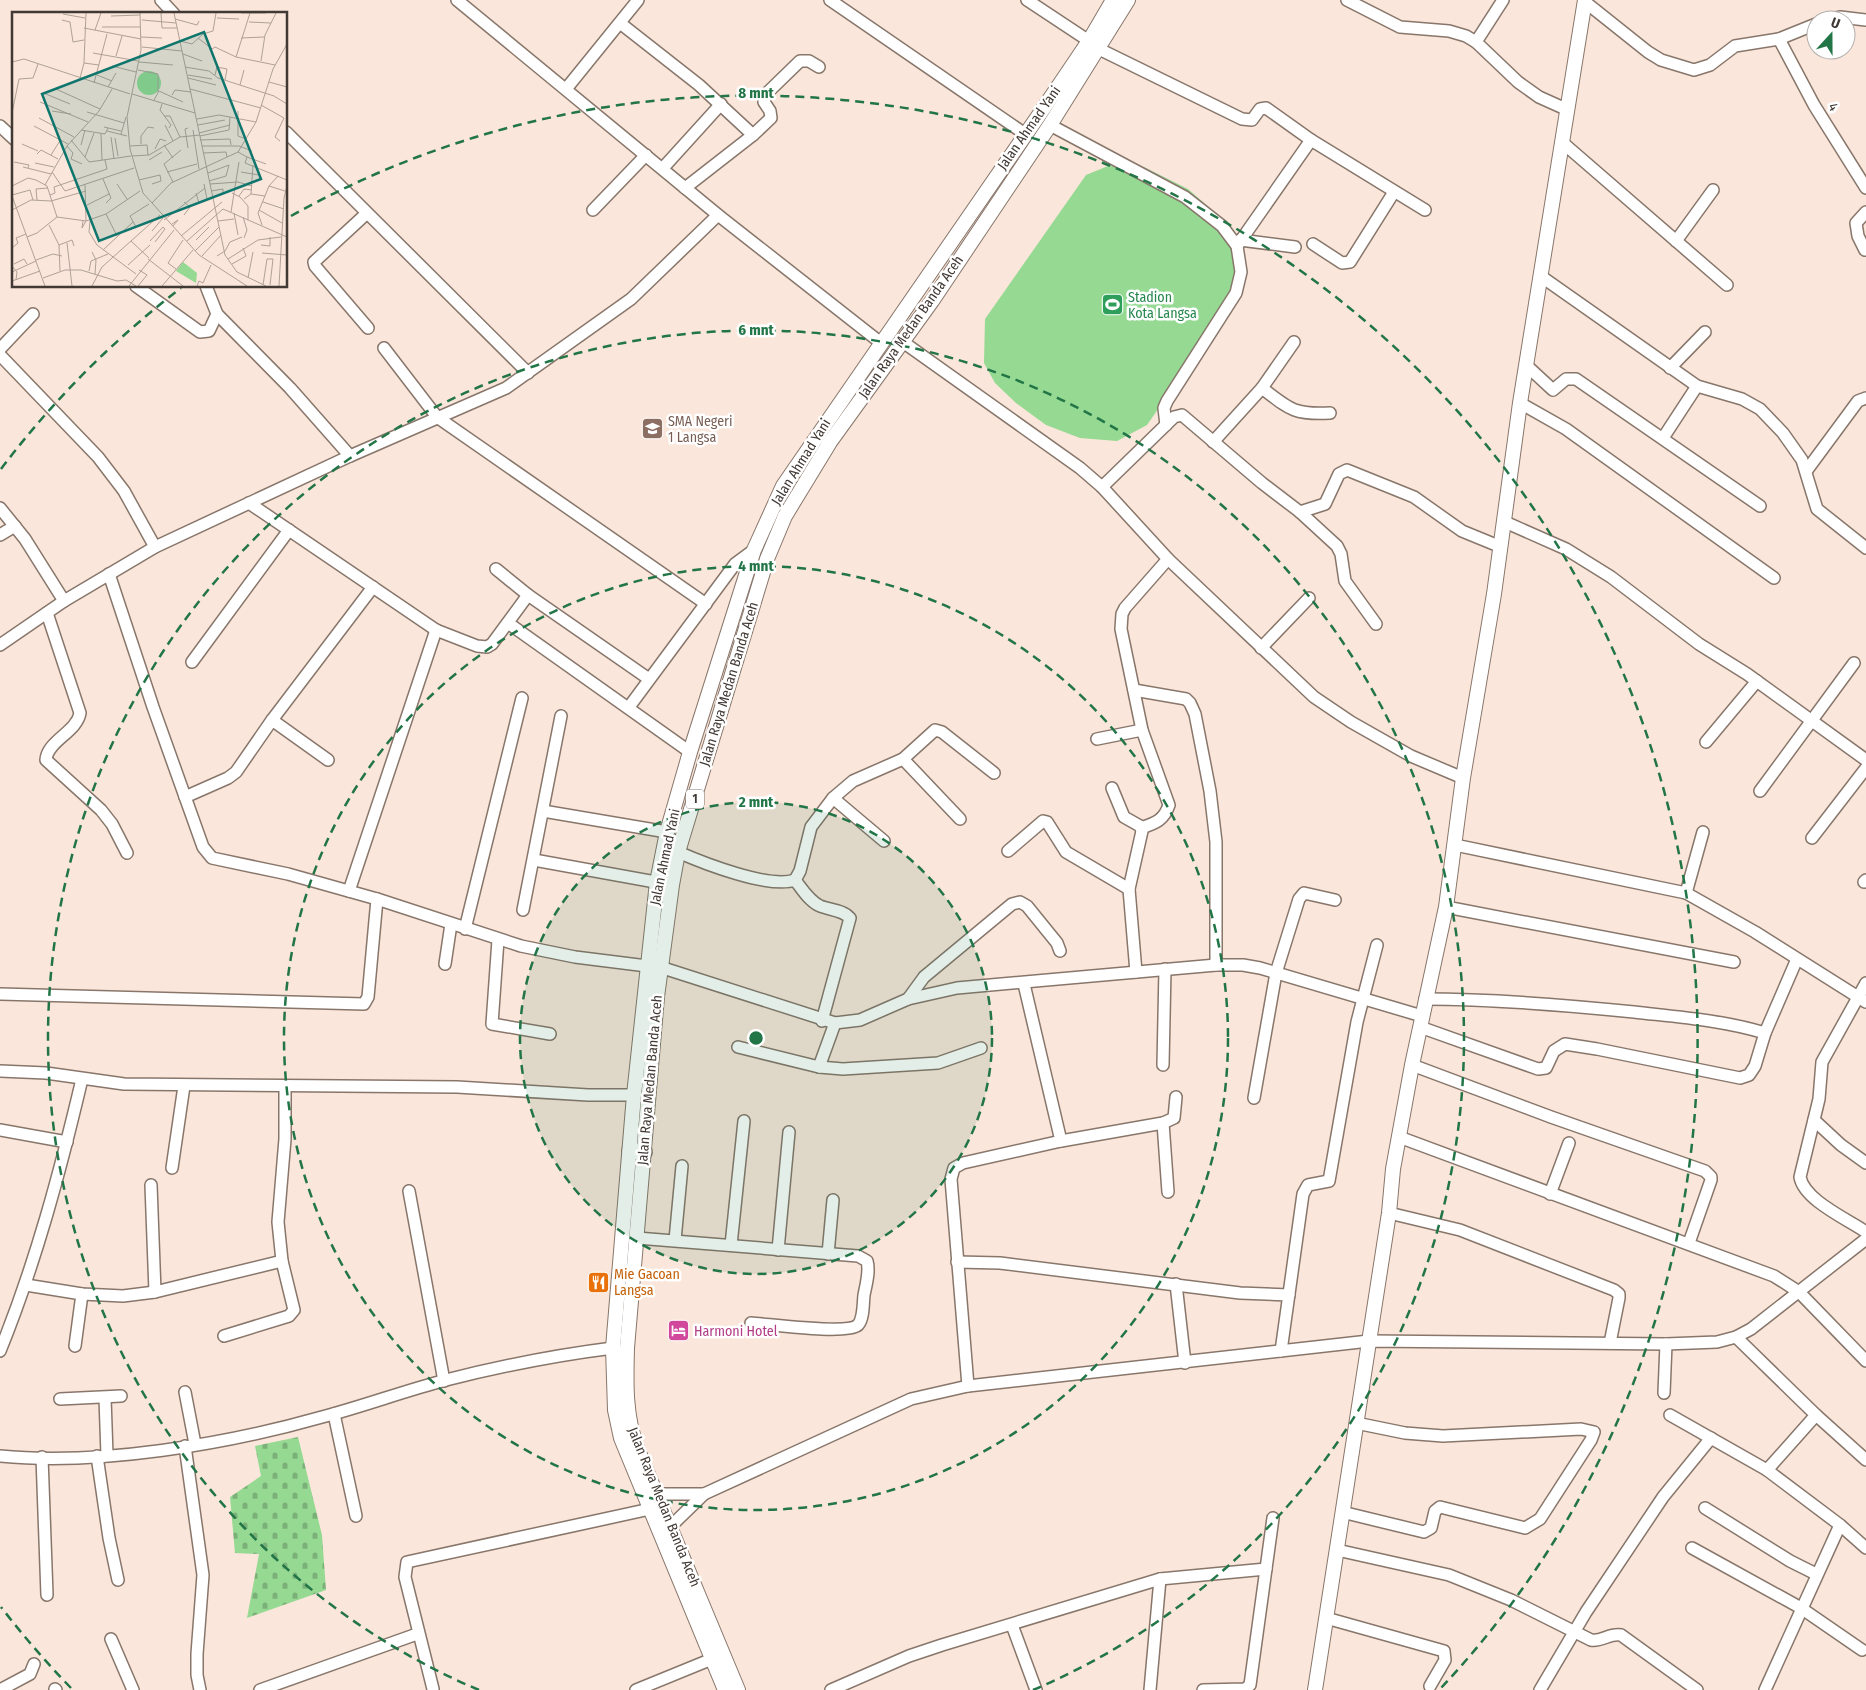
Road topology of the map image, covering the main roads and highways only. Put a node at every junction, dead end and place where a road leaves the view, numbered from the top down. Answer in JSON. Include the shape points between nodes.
{"nodes":[{"id":1,"x":1113,"y":0,"type":"edge"},
{"id":2,"x":1128,"y":0,"type":"edge"},
{"id":3,"x":1584,"y":1,"type":"edge"},
{"id":4,"x":1094,"y":45,"type":"junction"},
{"id":5,"x":654,"y":966,"type":"junction"},
{"id":6,"x":637,"y":1152,"type":"junction"},
{"id":7,"x":725,"y":1690,"type":"edge"},
{"id":8,"x":738,"y":1690,"type":"edge"},
{"id":9,"x":1316,"y":1690,"type":"edge"}],
"edges":[{"from":1,"to":4,"type":"main road","name":"Jalan Ahmad Yani","number":"1"},
{"from":2,"to":4,"type":"main road","name":"Jalan Raya Medan Banda Aceh","number":"1"},
{"from":3,"to":9,"type":"main road","via":[[1520,403],[1502,547],[1463,778],[1446,907],[1399,1137]]},
{"from":4,"to":5,"type":"main road","name":"Jalan Raya Medan Banda Aceh","number":"1","via":[[1050,125],[903,342],[830,442],[776,534],[678,852]]},
{"from":4,"to":5,"type":"main road","name":"Jalan Ahmad Yani","number":"1","via":[[1025,134],[783,486],[754,550],[668,832],[657,882]]},
{"from":5,"to":6,"type":"main road","name":"Jalan Raya Medan Banda Aceh","number":"1"},
{"from":5,"to":6,"type":"main road","name":"Jalan Ahmad Yani","number":"1","via":[[634,1095]]},
{"from":6,"to":7,"type":"main road","name":"Jalan Ahmad Yani","number":"1","via":[[613,1348],[617,1424]]},
{"from":6,"to":8,"type":"main road","name":"Jalan Raya Medan Banda Aceh","number":"1","via":[[637,1238],[626,1397],[632,1432]]}]}
